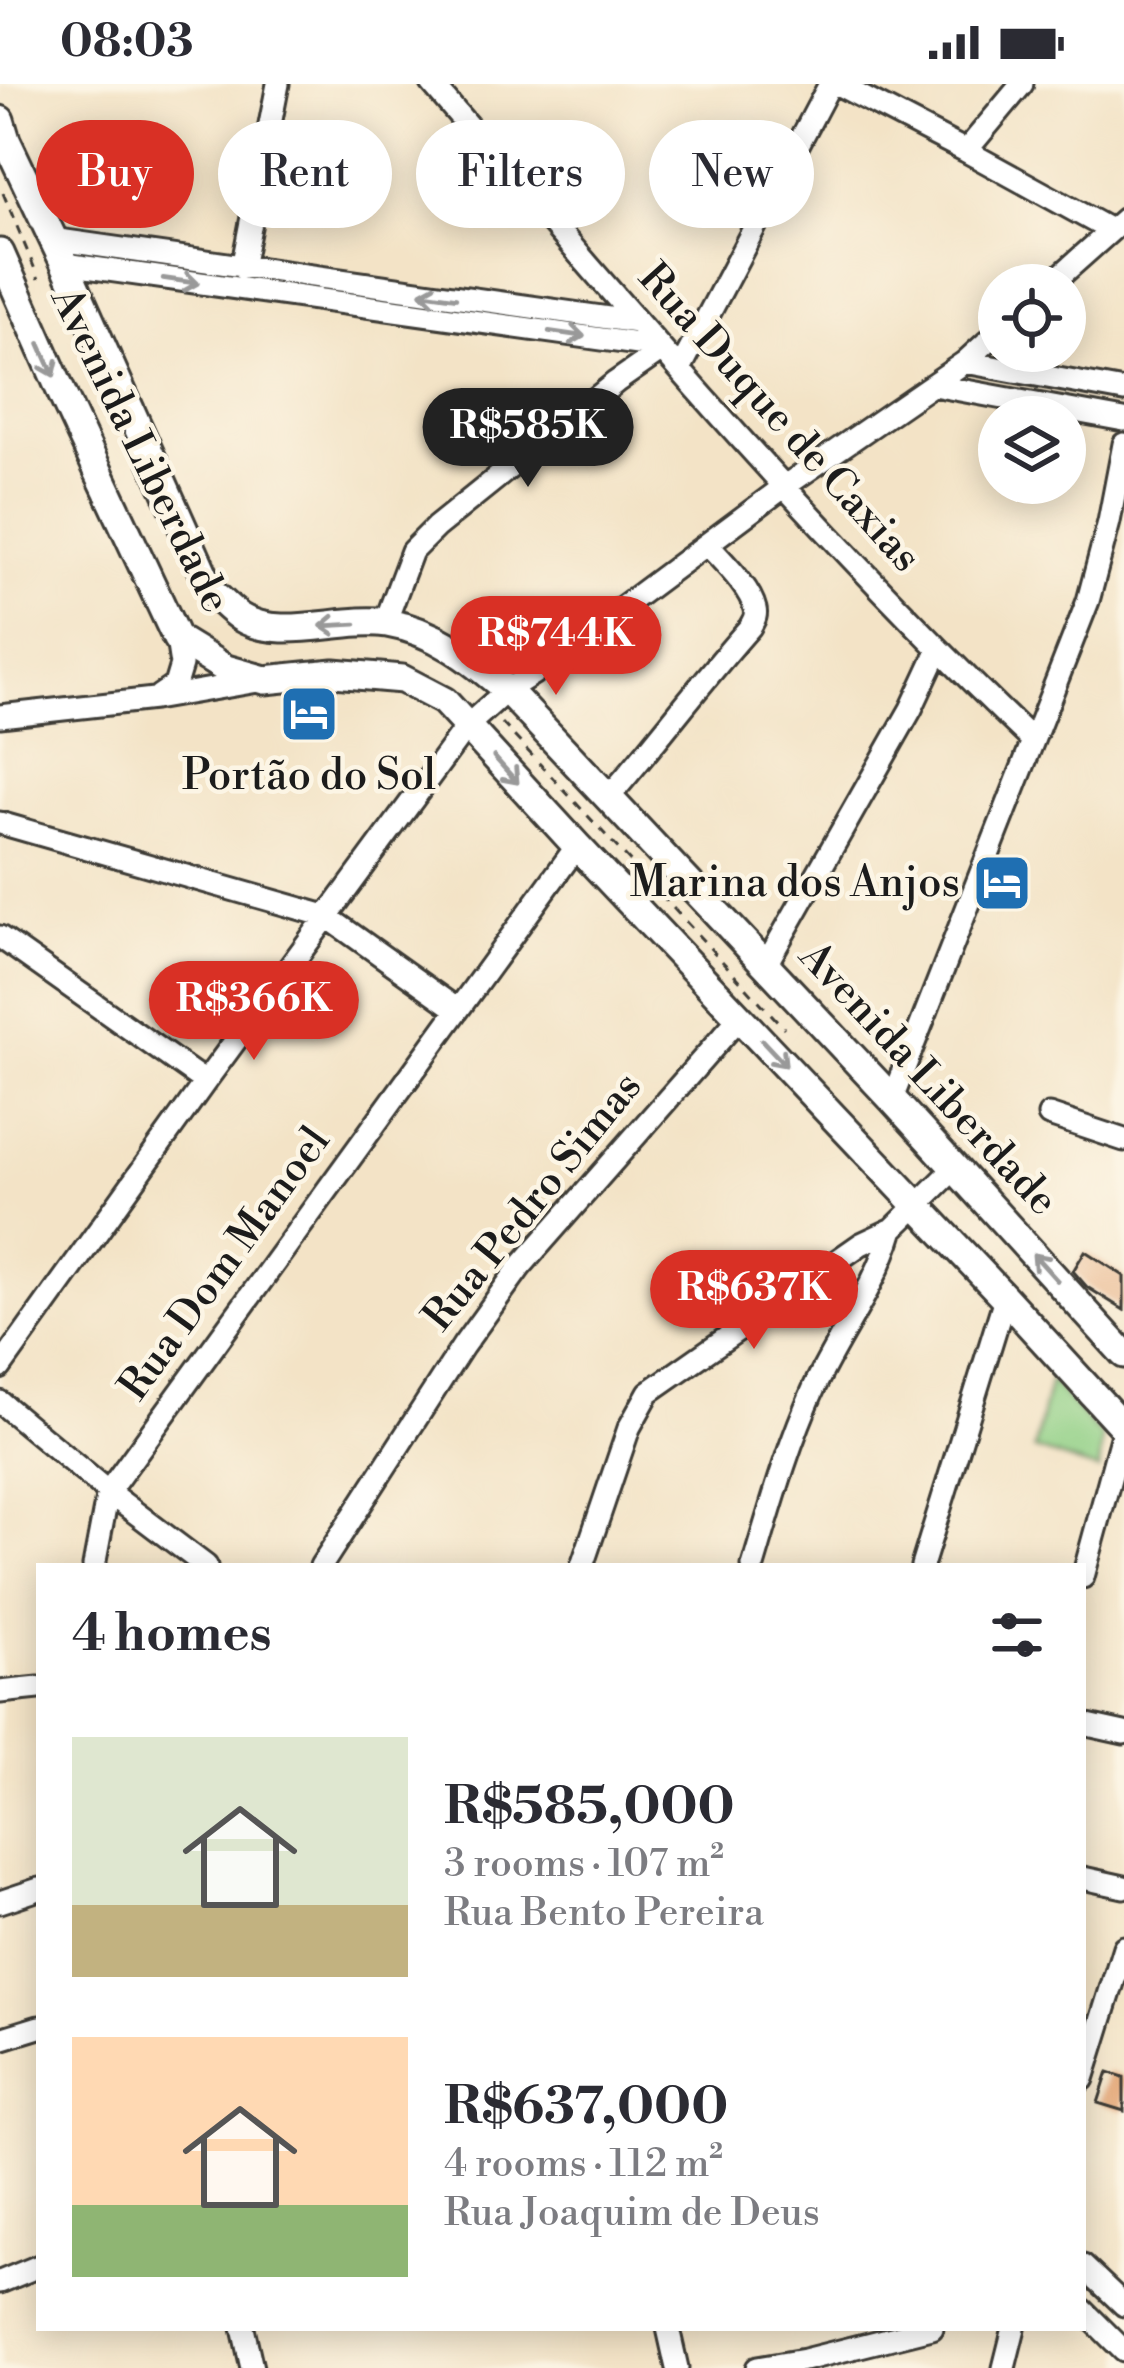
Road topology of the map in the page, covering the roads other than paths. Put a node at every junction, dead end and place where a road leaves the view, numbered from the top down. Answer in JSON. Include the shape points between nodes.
{"nodes":[{"id":1,"x":278,"y":84,"type":"edge"},
{"id":2,"x":432,"y":84,"type":"edge"},
{"id":3,"x":833,"y":84,"type":"edge"},
{"id":4,"x":1022,"y":84,"type":"edge"},
{"id":5,"x":0,"y":120,"type":"edge"},
{"id":6,"x":966,"y":151,"type":"junction"},
{"id":7,"x":1117,"y":225,"type":"edge"},
{"id":8,"x":58,"y":251,"type":"junction"},
{"id":9,"x":0,"y":253,"type":"edge"},
{"id":10,"x":1073,"y":264,"type":"edge"},
{"id":11,"x":242,"y":268,"type":"junction"},
{"id":12,"x":602,"y":282,"type":"junction"},
{"id":13,"x":288,"y":285,"type":"junction"},
{"id":14,"x":617,"y":325,"type":"junction"},
{"id":15,"x":660,"y":348,"type":"junction"},
{"id":16,"x":978,"y":350,"type":"edge"},
{"id":17,"x":965,"y":362,"type":"junction"},
{"id":18,"x":680,"y":369,"type":"junction"},
{"id":19,"x":932,"y":385,"type":"junction"},
{"id":20,"x":1124,"y":391,"type":"edge"},
{"id":21,"x":1124,"y":420,"type":"edge"},
{"id":22,"x":1124,"y":445,"type":"edge"},
{"id":23,"x":785,"y":486,"type":"junction"},
{"id":24,"x":708,"y":545,"type":"junction"},
{"id":25,"x":385,"y":622,"type":"junction"},
{"id":26,"x":177,"y":639,"type":"junction"},
{"id":27,"x":938,"y":651,"type":"junction"},
{"id":28,"x":265,"y":680,"type":"junction"},
{"id":29,"x":507,"y":690,"type":"junction"},
{"id":30,"x":154,"y":699,"type":"junction"},
{"id":31,"x":0,"y":716,"type":"edge"},
{"id":32,"x":467,"y":726,"type":"junction"},
{"id":33,"x":1032,"y":740,"type":"junction"},
{"id":34,"x":607,"y":799,"type":"junction"},
{"id":35,"x":0,"y":823,"type":"edge"},
{"id":36,"x":577,"y":846,"type":"junction"},
{"id":37,"x":326,"y":916,"type":"junction"},
{"id":38,"x":0,"y":937,"type":"edge"},
{"id":39,"x":765,"y":966,"type":"junction"},
{"id":40,"x":458,"y":1010,"type":"junction"},
{"id":41,"x":740,"y":1017,"type":"junction"},
{"id":42,"x":205,"y":1082,"type":"junction"},
{"id":43,"x":892,"y":1100,"type":"junction"},
{"id":44,"x":1048,"y":1115,"type":"dead end"},
{"id":45,"x":1124,"y":1140,"type":"edge"},
{"id":46,"x":955,"y":1168,"type":"junction"},
{"id":47,"x":918,"y":1206,"type":"junction"},
{"id":48,"x":893,"y":1229,"type":"junction"},
{"id":49,"x":837,"y":1260,"type":"junction"},
{"id":50,"x":868,"y":1291,"type":"junction"},
{"id":51,"x":1005,"y":1298,"type":"junction"},
{"id":52,"x":1124,"y":1354,"type":"edge"},
{"id":53,"x":0,"y":1368,"type":"edge"},
{"id":54,"x":0,"y":1402,"type":"edge"},
{"id":55,"x":1124,"y":1427,"type":"edge"},
{"id":56,"x":108,"y":1492,"type":"junction"},
{"id":57,"x":95,"y":1563,"type":"edge"},
{"id":58,"x":202,"y":1563,"type":"edge"},
{"id":59,"x":323,"y":1563,"type":"edge"},
{"id":60,"x":582,"y":1563,"type":"edge"},
{"id":61,"x":754,"y":1563,"type":"edge"},
{"id":62,"x":923,"y":1563,"type":"edge"},
{"id":63,"x":1086,"y":1566,"type":"edge"},
{"id":64,"x":36,"y":1688,"type":"edge"},
{"id":65,"x":0,"y":1691,"type":"edge"},
{"id":66,"x":1086,"y":1725,"type":"edge"},
{"id":67,"x":1124,"y":1733,"type":"edge"},
{"id":68,"x":1086,"y":1879,"type":"edge"},
{"id":69,"x":1124,"y":1887,"type":"edge"},
{"id":70,"x":36,"y":1890,"type":"edge"},
{"id":71,"x":0,"y":1902,"type":"edge"},
{"id":72,"x":1124,"y":1947,"type":"edge"},
{"id":73,"x":36,"y":2028,"type":"edge"},
{"id":74,"x":0,"y":2039,"type":"edge"},
{"id":75,"x":1086,"y":2060,"type":"edge"},
{"id":76,"x":36,"y":2267,"type":"edge"},
{"id":77,"x":1086,"y":2269,"type":"edge"},
{"id":78,"x":0,"y":2282,"type":"edge"},
{"id":79,"x":1124,"y":2305,"type":"edge"},
{"id":80,"x":1086,"y":2313,"type":"edge"},
{"id":81,"x":244,"y":2331,"type":"edge"},
{"id":82,"x":669,"y":2331,"type":"edge"},
{"id":83,"x":1013,"y":2331,"type":"edge"},
{"id":84,"x":881,"y":2334,"type":"edge"},
{"id":85,"x":1124,"y":2351,"type":"edge"},
{"id":86,"x":802,"y":2364,"type":"edge"},
{"id":87,"x":252,"y":2368,"type":"edge"},
{"id":88,"x":677,"y":2368,"type":"edge"},
{"id":89,"x":757,"y":2368,"type":"edge"},
{"id":90,"x":1004,"y":2368,"type":"edge"}],
"edges":[{"from":1,"to":11,"type":"street"},
{"from":2,"to":12,"type":"street","name":"Rua Duque de Caxias"},
{"from":3,"to":6,"type":"street"},
{"from":3,"to":18,"type":"street"},
{"from":4,"to":6,"type":"street"},
{"from":5,"to":8,"type":"main road","name":"Avenida Liberdade"},
{"from":6,"to":7,"type":"street"},
{"from":7,"to":10,"type":"street"},
{"from":8,"to":11,"type":"street"},
{"from":8,"to":13,"type":"street","one_way":true},
{"from":25,"to":8,"type":"main road","name":"Avenida Liberdade","one_way":true,"via":[[280,628],[244,619],[212,592]]},
{"from":9,"to":26,"type":"main road","name":"Avenida Liberdade","one_way":true},
{"from":11,"to":13,"type":"street"},
{"from":12,"to":14,"type":"street","name":"Rua Duque de Caxias"},
{"from":12,"to":14,"type":"street"},
{"from":13,"to":14,"type":"street"},
{"from":14,"to":15,"type":"street"},
{"from":15,"to":18,"type":"street","name":"Rua Duque de Caxias"},
{"from":15,"to":25,"type":"street","via":[[436,527],[412,551]]},
{"from":16,"to":17,"type":"street"},
{"from":17,"to":19,"type":"street"},
{"from":17,"to":20,"type":"street"},
{"from":18,"to":23,"type":"street","name":"Rua Duque de Caxias"},
{"from":19,"to":21,"type":"street"},
{"from":19,"to":23,"type":"street"},
{"from":22,"to":33,"type":"street","via":[[1088,601]]},
{"from":23,"to":24,"type":"street"},
{"from":23,"to":27,"type":"street","name":"Rua Duque de Caxias"},
{"from":24,"to":29,"type":"street"},
{"from":24,"to":34,"type":"street","via":[[739,580],[755,618]]},
{"from":25,"to":29,"type":"main road","name":"Avenida Liberdade","via":[[434,636]]},
{"from":26,"to":28,"type":"main road","name":"Avenida Liberdade","via":[[226,669]]},
{"from":26,"to":30,"type":"street","via":[[175,685]]},
{"from":27,"to":33,"type":"street","name":"Rua Duque de Caxias"},
{"from":27,"to":39,"type":"street"},
{"from":28,"to":30,"type":"street"},
{"from":28,"to":32,"type":"main road","name":"Avenida Liberdade","via":[[334,673],[402,679],[444,701]]},
{"from":29,"to":32,"type":"street"},
{"from":29,"to":34,"type":"main road","name":"Avenida Liberdade"},
{"from":30,"to":31,"type":"street"},
{"from":32,"to":36,"type":"main road","name":"Avenida Liberdade","one_way":true},
{"from":32,"to":37,"type":"street"},
{"from":33,"to":43,"type":"street"},
{"from":34,"to":39,"type":"main road","name":"Avenida Liberdade"},
{"from":35,"to":37,"type":"street"},
{"from":36,"to":40,"type":"street","name":"Rua Dom Manoel"},
{"from":36,"to":41,"type":"main road","name":"Avenida Liberdade"},
{"from":37,"to":40,"type":"street"},
{"from":37,"to":42,"type":"street"},
{"from":38,"to":42,"type":"street"},
{"from":39,"to":43,"type":"main road","name":"Avenida Liberdade"},
{"from":40,"to":56,"type":"street","name":"Rua Dom Manoel"},
{"from":41,"to":47,"type":"main road","name":"Avenida Liberdade","one_way":true},
{"from":41,"to":59,"type":"street","name":"Rua Pedro Simas","via":[[520,1267]]},
{"from":42,"to":53,"type":"street"},
{"from":43,"to":46,"type":"main road","name":"Avenida Liberdade"},
{"from":44,"to":45,"type":"street"},
{"from":46,"to":47,"type":"street"},
{"from":52,"to":46,"type":"main road","name":"Avenida Liberdade","one_way":true},
{"from":47,"to":48,"type":"street"},
{"from":47,"to":51,"type":"main road","name":"Avenida Liberdade"},
{"from":48,"to":49,"type":"street"},
{"from":48,"to":50,"type":"street"},
{"from":49,"to":50,"type":"street"},
{"from":49,"to":60,"type":"street","via":[[650,1392],[629,1428]]},
{"from":50,"to":61,"type":"street","via":[[814,1388]]},
{"from":51,"to":55,"type":"main road","name":"Avenida Liberdade"},
{"from":51,"to":62,"type":"street"},
{"from":54,"to":56,"type":"street"},
{"from":55,"to":63,"type":"street"},
{"from":56,"to":57,"type":"street","name":"Rua Dom Manoel"},
{"from":56,"to":58,"type":"street"},
{"from":64,"to":65,"type":"street"},
{"from":66,"to":67,"type":"street"},
{"from":68,"to":69,"type":"street"},
{"from":70,"to":71,"type":"street"},
{"from":72,"to":75,"type":"street"},
{"from":73,"to":74,"type":"street"},
{"from":76,"to":78,"type":"street"},
{"from":77,"to":79,"type":"street"},
{"from":80,"to":85,"type":"street"},
{"from":81,"to":87,"type":"street"},
{"from":82,"to":88,"type":"street"},
{"from":83,"to":90,"type":"street"},
{"from":84,"to":86,"type":"street"},
{"from":86,"to":89,"type":"street"}]}
